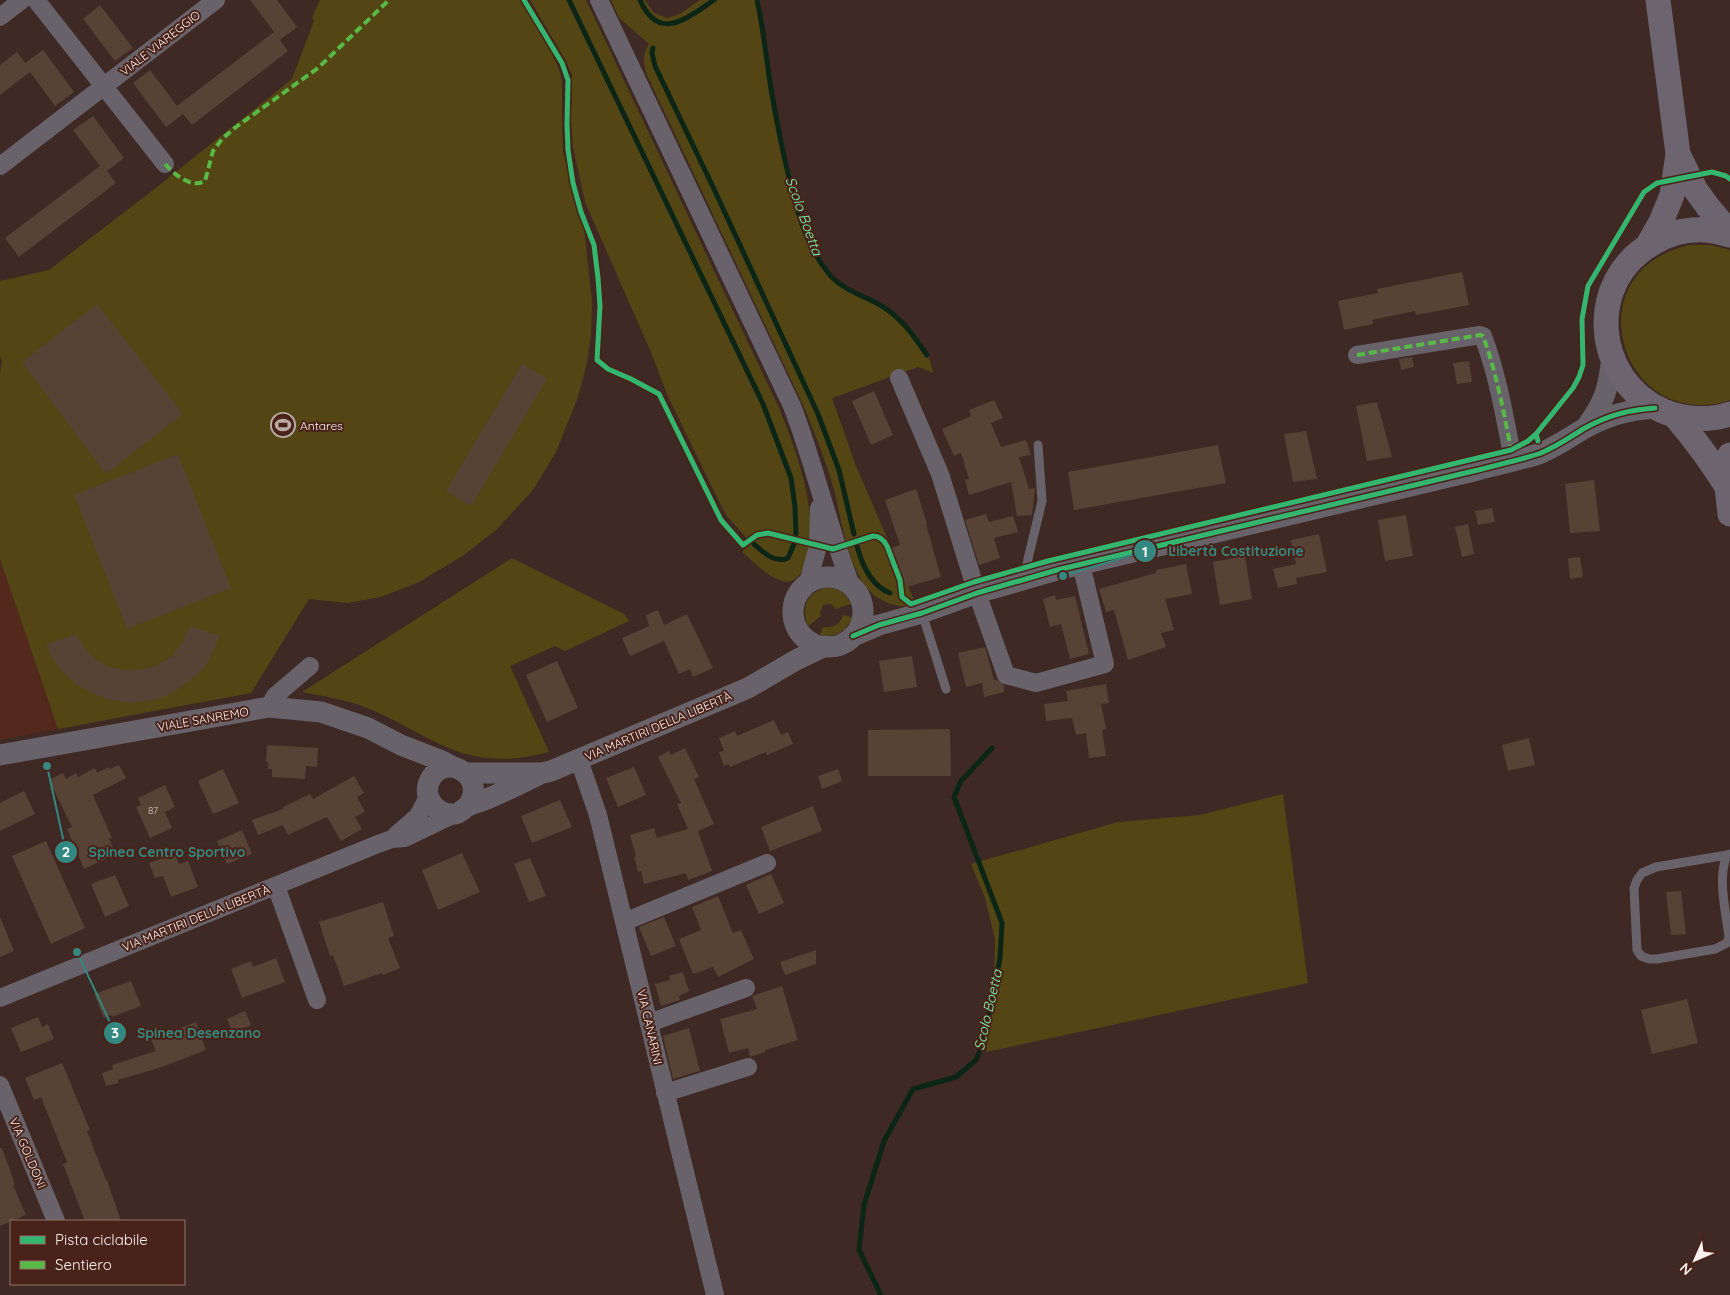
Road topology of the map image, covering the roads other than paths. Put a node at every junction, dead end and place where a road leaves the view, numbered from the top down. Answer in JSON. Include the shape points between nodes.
{"nodes":[{"id":1,"x":22,"y":0,"type":"edge"},
{"id":2,"x":36,"y":0,"type":"edge"},
{"id":3,"x":216,"y":0,"type":"edge"},
{"id":4,"x":599,"y":0,"type":"edge"},
{"id":5,"x":1658,"y":0,"type":"edge"},
{"id":6,"x":0,"y":17,"type":"edge"},
{"id":7,"x":104,"y":87,"type":"junction"},
{"id":8,"x":1678,"y":154,"type":"junction"},
{"id":9,"x":165,"y":164,"type":"dead end"},
{"id":10,"x":0,"y":166,"type":"edge"},
{"id":11,"x":1730,"y":234,"type":"edge"},
{"id":12,"x":1648,"y":245,"type":"junction"},
{"id":13,"x":1357,"y":355,"type":"dead end"},
{"id":14,"x":1612,"y":358,"type":"junction"},
{"id":15,"x":899,"y":378,"type":"dead end"},
{"id":16,"x":1664,"y":411,"type":"junction"},
{"id":17,"x":1730,"y":414,"type":"edge"},
{"id":18,"x":1585,"y":428,"type":"junction"},
{"id":19,"x":1038,"y":445,"type":"dead end"},
{"id":20,"x":1730,"y":455,"type":"edge"},
{"id":21,"x":1513,"y":460,"type":"junction"},
{"id":22,"x":818,"y":485,"type":"junction"},
{"id":23,"x":1726,"y":488,"type":"junction"},
{"id":24,"x":1730,"y":514,"type":"edge"},
{"id":25,"x":1082,"y":564,"type":"junction"},
{"id":26,"x":1025,"y":580,"type":"junction"},
{"id":27,"x":808,"y":583,"type":"junction"},
{"id":28,"x":856,"y":593,"type":"junction"},
{"id":29,"x":977,"y":593,"type":"junction"},
{"id":30,"x":922,"y":613,"type":"junction"},
{"id":31,"x":799,"y":630,"type":"junction"},
{"id":32,"x":853,"y":636,"type":"junction"},
{"id":33,"x":825,"y":646,"type":"junction"},
{"id":34,"x":310,"y":666,"type":"dead end"},
{"id":35,"x":771,"y":675,"type":"junction"},
{"id":36,"x":946,"y":689,"type":"dead end"},
{"id":37,"x":269,"y":707,"type":"junction"},
{"id":38,"x":401,"y":745,"type":"junction"},
{"id":39,"x":0,"y":755,"type":"edge"},
{"id":40,"x":579,"y":760,"type":"junction"},
{"id":41,"x":459,"y":770,"type":"junction"},
{"id":42,"x":542,"y":773,"type":"junction"},
{"id":43,"x":428,"y":790,"type":"junction"},
{"id":44,"x":461,"y":810,"type":"junction"},
{"id":45,"x":392,"y":839,"type":"junction"},
{"id":46,"x":1728,"y":854,"type":"edge"},
{"id":47,"x":767,"y":863,"type":"dead end"},
{"id":48,"x":276,"y":886,"type":"junction"},
{"id":49,"x":624,"y":922,"type":"junction"},
{"id":50,"x":746,"y":988,"type":"dead end"},
{"id":51,"x":0,"y":998,"type":"edge"},
{"id":52,"x":317,"y":1000,"type":"dead end"},
{"id":53,"x":648,"y":1023,"type":"junction"},
{"id":54,"x":748,"y":1067,"type":"dead end"},
{"id":55,"x":0,"y":1085,"type":"edge"},
{"id":56,"x":665,"y":1093,"type":"junction"},
{"id":57,"x":56,"y":1220,"type":"edge"},
{"id":58,"x":715,"y":1295,"type":"edge"}],
"edges":[{"from":1,"to":6,"type":"street"},
{"from":2,"to":7,"type":"street"},
{"from":3,"to":7,"type":"street","name":"VIALE VIAREGGIO"},
{"from":4,"to":22,"type":"street","via":[[792,406]]},
{"from":5,"to":8,"type":"main road"},
{"from":7,"to":9,"type":"street"},
{"from":7,"to":10,"type":"street","name":"VIALE VIAREGGIO"},
{"from":8,"to":11,"type":"main road","via":[[1695,189]]},
{"from":8,"to":12,"type":"main road","via":[[1672,195]]},
{"from":11,"to":12,"type":"main road","via":[[1689,230]]},
{"from":12,"to":14,"type":"main road","via":[[1625,266],[1609,299],[1605,322]]},
{"from":13,"to":21,"type":"street","via":[[1483,336],[1503,406]]},
{"from":14,"to":16,"type":"main road","via":[[1631,389],[1645,402]]},
{"from":14,"to":18,"type":"street","name":"VIA MARTIRI DELLA LIBERTÀ","via":[[1608,388],[1600,408]]},
{"from":15,"to":29,"type":"street","via":[[940,474]]},
{"from":16,"to":17,"type":"main road","via":[[1698,418]]},
{"from":16,"to":18,"type":"street","name":"VIA MARTIRI DELLA LIBERTÀ","via":[[1630,410]]},
{"from":16,"to":23,"type":"main road","via":[[1698,443]]},
{"from":18,"to":21,"type":"street","name":"VIA MARTIRI DELLA LIBERTÀ","via":[[1548,450]]},
{"from":19,"to":26,"type":"lane","via":[[1042,502]]},
{"from":20,"to":23,"type":"main road"},
{"from":21,"to":25,"type":"street","name":"VIA MARTIRI DELLA LIBERTÀ"},
{"from":22,"to":27,"type":"street","via":[[818,546]]},
{"from":22,"to":28,"type":"street","via":[[836,548]]},
{"from":23,"to":24,"type":"main road"},
{"from":25,"to":26,"type":"street","name":"VIA MARTIRI DELLA LIBERTÀ"},
{"from":25,"to":29,"type":"street","via":[[1105,664],[1036,683],[1006,675]]},
{"from":26,"to":29,"type":"street","name":"VIA MARTIRI DELLA LIBERTÀ"},
{"from":27,"to":28,"type":"street","name":"VIA MARTIRI DELLA LIBERTÀ","via":[[833,577]]},
{"from":27,"to":31,"type":"street","via":[[794,604]]},
{"from":28,"to":30,"type":"street","name":"VIA MARTIRI DELLA LIBERTÀ","via":[[892,614]]},
{"from":28,"to":32,"type":"street","via":[[862,620]]},
{"from":29,"to":30,"type":"street","name":"VIA MARTIRI DELLA LIBERTÀ"},
{"from":30,"to":32,"type":"street","name":"VIA MARTIRI DELLA LIBERTÀ"},
{"from":30,"to":36,"type":"lane"},
{"from":31,"to":33,"type":"street","via":[[813,642]]},
{"from":31,"to":35,"type":"street","name":"VIA MARTIRI DELLA LIBERTÀ","via":[[793,645]]},
{"from":32,"to":33,"type":"street","name":"VIA MARTIRI DELLA LIBERTÀ","via":[[843,643]]},
{"from":33,"to":35,"type":"street","name":"VIA MARTIRI DELLA LIBERTÀ"},
{"from":34,"to":37,"type":"street","via":[[275,696]]},
{"from":35,"to":40,"type":"street","name":"VIA MARTIRI DELLA LIBERTÀ","via":[[748,688]]},
{"from":37,"to":38,"type":"street","name":"VIALE SANREMO","via":[[321,712],[368,728]]},
{"from":37,"to":39,"type":"street","name":"VIALE SANREMO"},
{"from":38,"to":41,"type":"street","name":"VIALE SANREMO"},
{"from":38,"to":43,"type":"street","name":"VIALE SANREMO","via":[[415,761]]},
{"from":40,"to":42,"type":"street","name":"VIA MARTIRI DELLA LIBERTÀ"},
{"from":40,"to":49,"type":"street","name":"VIA CANARINI","via":[[598,815]]},
{"from":41,"to":42,"type":"street","name":"VIA MARTIRI DELLA LIBERTÀ"},
{"from":41,"to":43,"type":"street","name":"VIA MARTIRI DELLA LIBERTÀ","via":[[438,771]]},
{"from":41,"to":44,"type":"street","via":[[470,778],[474,789],[471,801]]},
{"from":42,"to":44,"type":"street","name":"VIA MARTIRI DELLA LIBERTÀ"},
{"from":43,"to":44,"type":"street","via":[[431,802],[438,810],[444,813]]},
{"from":43,"to":45,"type":"street","name":"VIA MARTIRI DELLA LIBERTÀ","via":[[418,816]]},
{"from":44,"to":45,"type":"street","name":"VIA MARTIRI DELLA LIBERTÀ","via":[[405,838]]},
{"from":45,"to":48,"type":"street","name":"VIA MARTIRI DELLA LIBERTÀ"},
{"from":46,"to":46,"type":"lane","via":[[1656,867],[1642,873],[1634,888],[1637,950],[1642,956],[1657,959],[1727,943],[1730,937],[1722,878]]},
{"from":47,"to":49,"type":"street"},
{"from":48,"to":51,"type":"street","name":"VIA MARTIRI DELLA LIBERTÀ"},
{"from":48,"to":52,"type":"street"},
{"from":49,"to":53,"type":"street","name":"VIA CANARINI"},
{"from":50,"to":53,"type":"street"},
{"from":53,"to":56,"type":"street","name":"VIA CANARINI"},
{"from":54,"to":56,"type":"street"},
{"from":55,"to":57,"type":"street","name":"VIA GOLDONI"},
{"from":56,"to":58,"type":"street","name":"VIA CANARINI"}]}
